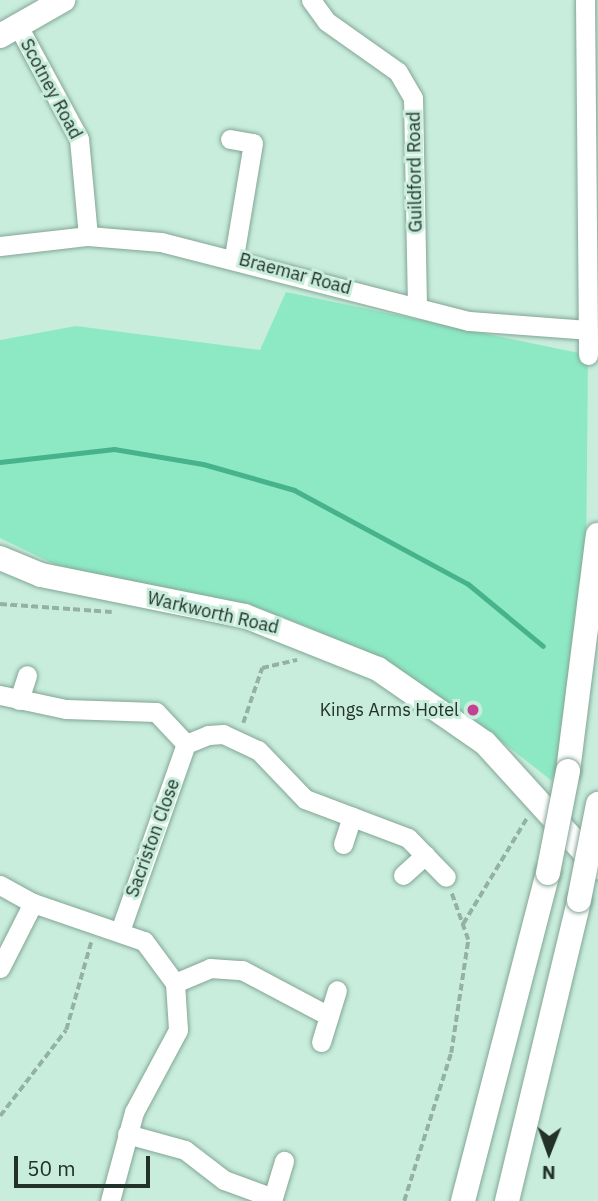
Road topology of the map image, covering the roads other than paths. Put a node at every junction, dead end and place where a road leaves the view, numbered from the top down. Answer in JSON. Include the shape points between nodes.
{"nodes":[{"id":1,"x":63,"y":0,"type":"edge"},
{"id":2,"x":311,"y":0,"type":"edge"},
{"id":3,"x":585,"y":0,"type":"edge"},
{"id":4,"x":9,"y":31,"type":"edge"},
{"id":5,"x":230,"y":139,"type":"dead end"},
{"id":6,"x":88,"y":236,"type":"junction"},
{"id":7,"x":0,"y":246,"type":"edge"},
{"id":8,"x":234,"y":257,"type":"junction"},
{"id":9,"x":417,"y":307,"type":"junction"},
{"id":10,"x":588,"y":330,"type":"junction"},
{"id":11,"x":588,"y":355,"type":"dead end"},
{"id":12,"x":598,"y":536,"type":"edge"},
{"id":13,"x":0,"y":558,"type":"edge"},
{"id":14,"x":27,"y":675,"type":"dead end"},
{"id":15,"x":9,"y":698,"type":"edge"},
{"id":16,"x":186,"y":744,"type":"junction"},
{"id":17,"x":598,"y":804,"type":"edge"},
{"id":18,"x":352,"y":816,"type":"junction"},
{"id":19,"x":343,"y":844,"type":"dead end"},
{"id":20,"x":425,"y":855,"type":"junction"},
{"id":21,"x":598,"y":867,"type":"edge"},
{"id":22,"x":403,"y":875,"type":"dead end"},
{"id":23,"x":446,"y":877,"type":"road end"},
{"id":24,"x":0,"y":885,"type":"edge"},
{"id":25,"x":33,"y":903,"type":"junction"},
{"id":26,"x":120,"y":931,"type":"junction"},
{"id":27,"x":0,"y":968,"type":"edge"},
{"id":28,"x":175,"y":982,"type":"junction"},
{"id":29,"x":337,"y":990,"type":"dead end"},
{"id":30,"x":329,"y":1016,"type":"junction"},
{"id":31,"x":321,"y":1042,"type":"dead end"},
{"id":32,"x":127,"y":1134,"type":"junction"},
{"id":33,"x":284,"y":1161,"type":"dead end"},
{"id":34,"x":272,"y":1200,"type":"edge"},
{"id":35,"x":110,"y":1201,"type":"edge"},
{"id":36,"x":463,"y":1201,"type":"edge"},
{"id":37,"x":507,"y":1201,"type":"edge"}],
"edges":[{"from":1,"to":4,"type":"street"},
{"from":2,"to":9,"type":"street","name":"Guildford Road","via":[[326,21],[398,72],[413,98]]},
{"from":3,"to":10,"type":"street"},
{"from":4,"to":6,"type":"street","name":"Scotney Road","via":[[79,139]]},
{"from":5,"to":8,"type":"street","via":[[253,143]]},
{"from":6,"to":7,"type":"street","name":"Braemar Road"},
{"from":6,"to":8,"type":"street","name":"Braemar Road","via":[[161,242]]},
{"from":8,"to":9,"type":"street","name":"Braemar Road"},
{"from":9,"to":10,"type":"street","name":"Braemar Road","via":[[469,321]]},
{"from":10,"to":11,"type":"street"},
{"from":12,"to":36,"type":"street","bridge":true,"via":[[568,771],[548,873]]},
{"from":13,"to":21,"type":"street","name":"Warkworth Road","via":[[41,575],[245,616],[378,669],[485,743]]},
{"from":14,"to":15,"type":"street"},
{"from":15,"to":16,"type":"street","via":[[156,712]]},
{"from":16,"to":18,"type":"street","via":[[208,735],[238,738],[258,750],[305,799]]},
{"from":16,"to":26,"type":"street","name":"Sacriston Close"},
{"from":17,"to":37,"type":"street","bridge":true},
{"from":18,"to":19,"type":"street"},
{"from":18,"to":20,"type":"street","via":[[408,838]]},
{"from":20,"to":22,"type":"street"},
{"from":20,"to":23,"type":"street"},
{"from":24,"to":25,"type":"street"},
{"from":25,"to":26,"type":"street"},
{"from":25,"to":27,"type":"street"},
{"from":26,"to":28,"type":"street","via":[[157,951]]},
{"from":28,"to":30,"type":"street","via":[[210,968],[242,970]]},
{"from":28,"to":32,"type":"street","via":[[178,1030]]},
{"from":29,"to":30,"type":"street"},
{"from":30,"to":31,"type":"street"},
{"from":32,"to":34,"type":"street","via":[[186,1150],[224,1180]]},
{"from":32,"to":35,"type":"street"},
{"from":33,"to":34,"type":"street"}]}
